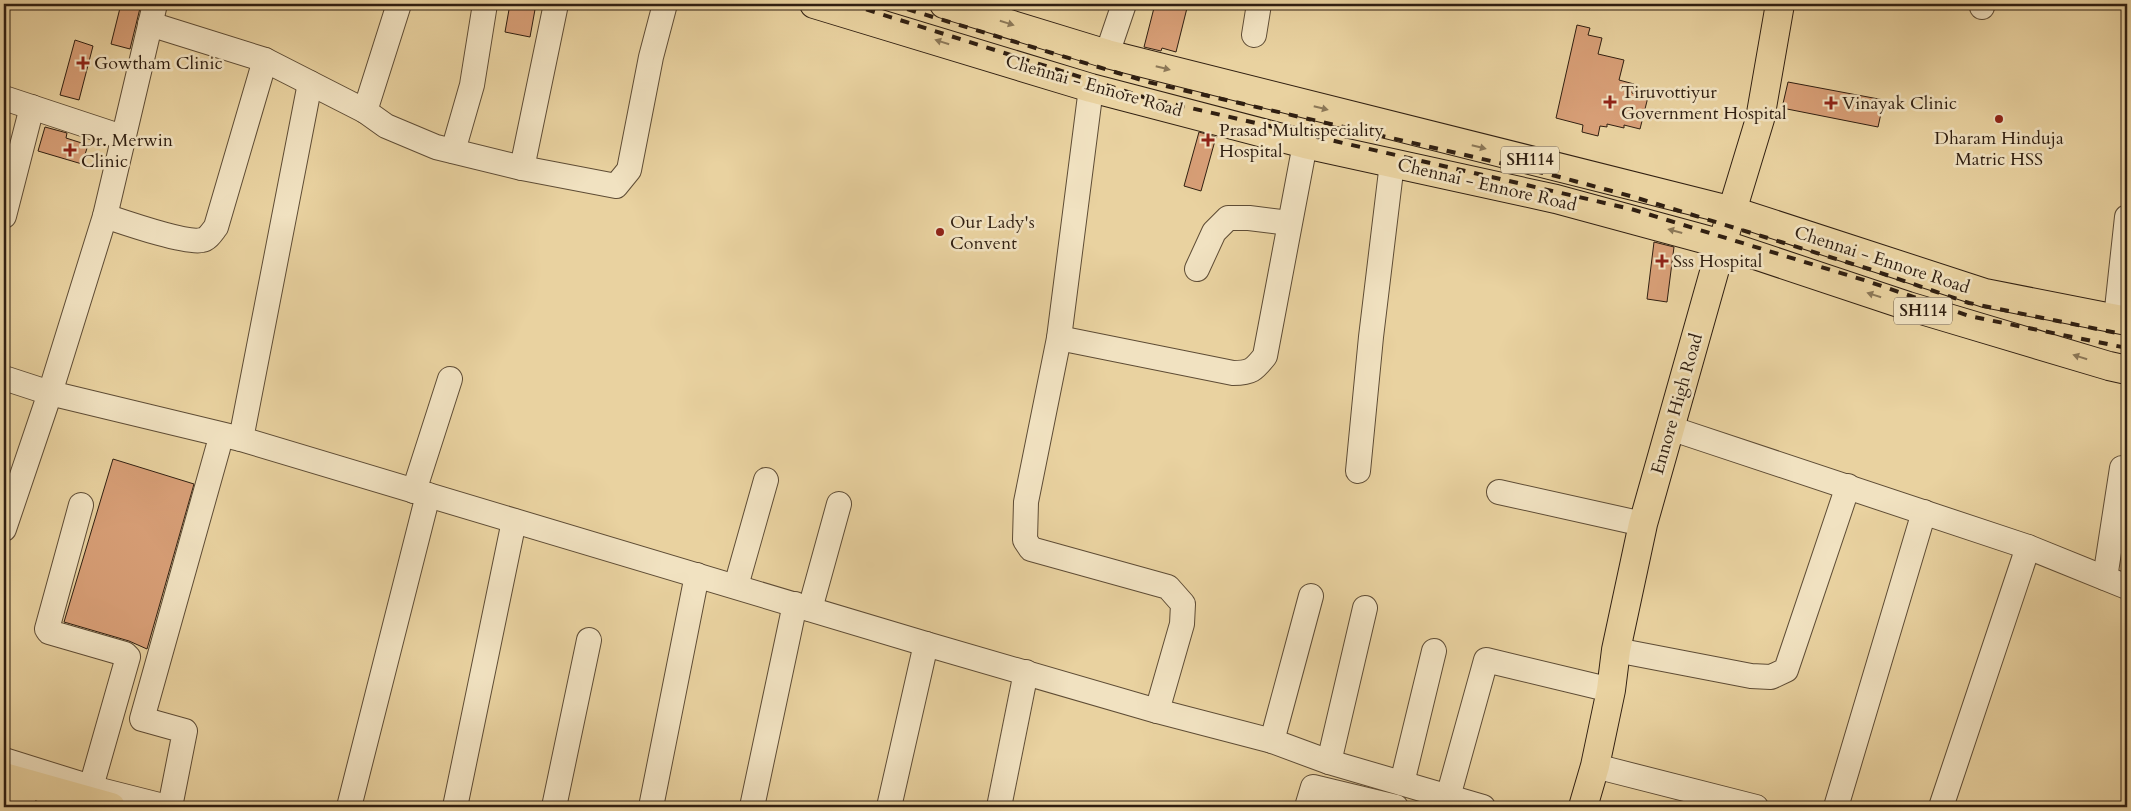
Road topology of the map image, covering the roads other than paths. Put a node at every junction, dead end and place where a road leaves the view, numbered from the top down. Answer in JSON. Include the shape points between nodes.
{"nodes":[{"id":1,"x":399,"y":4,"type":"edge"},
{"id":2,"x":485,"y":4,"type":"edge"},
{"id":3,"x":556,"y":4,"type":"edge"},
{"id":4,"x":665,"y":4,"type":"edge"},
{"id":5,"x":814,"y":4,"type":"edge"},
{"id":6,"x":944,"y":4,"type":"edge"},
{"id":7,"x":1124,"y":4,"type":"edge"},
{"id":8,"x":1259,"y":4,"type":"edge"},
{"id":9,"x":1780,"y":4,"type":"edge"},
{"id":10,"x":152,"y":14,"type":"edge"},
{"id":11,"x":1254,"y":35,"type":"dead end"},
{"id":12,"x":1108,"y":54,"type":"junction"},
{"id":13,"x":265,"y":60,"type":"junction"},
{"id":14,"x":310,"y":83,"type":"junction"},
{"id":15,"x":1090,"y":88,"type":"junction"},
{"id":16,"x":4,"y":98,"type":"edge"},
{"id":17,"x":32,"y":107,"type":"junction"},
{"id":18,"x":366,"y":111,"type":"junction"},
{"id":19,"x":122,"y":137,"type":"junction"},
{"id":20,"x":1304,"y":144,"type":"junction"},
{"id":21,"x":453,"y":151,"type":"junction"},
{"id":22,"x":1392,"y":163,"type":"junction"},
{"id":23,"x":522,"y":168,"type":"junction"},
{"id":24,"x":1733,"y":211,"type":"junction"},
{"id":25,"x":4,"y":216,"type":"edge"},
{"id":26,"x":105,"y":216,"type":"junction"},
{"id":27,"x":2127,"y":217,"type":"edge"},
{"id":28,"x":1290,"y":224,"type":"junction"},
{"id":29,"x":1722,"y":244,"type":"junction"},
{"id":30,"x":1197,"y":269,"type":"dead end"},
{"id":31,"x":2122,"y":319,"type":"edge"},
{"id":32,"x":1059,"y":338,"type":"junction"},
{"id":33,"x":2127,"y":370,"type":"edge"},
{"id":34,"x":4,"y":378,"type":"edge"},
{"id":35,"x":450,"y":379,"type":"dead end"},
{"id":36,"x":50,"y":393,"type":"junction"},
{"id":37,"x":1670,"y":428,"type":"junction"},
{"id":38,"x":241,"y":439,"type":"junction"},
{"id":39,"x":218,"y":448,"type":"dead end"},
{"id":40,"x":2122,"y":468,"type":"dead end"},
{"id":41,"x":1358,"y":471,"type":"dead end"},
{"id":42,"x":766,"y":480,"type":"dead end"},
{"id":43,"x":1848,"y":486,"type":"junction"},
{"id":44,"x":1499,"y":492,"type":"dead end"},
{"id":45,"x":421,"y":493,"type":"junction"},
{"id":46,"x":839,"y":504,"type":"dead end"},
{"id":47,"x":81,"y":505,"type":"dead end"},
{"id":48,"x":1924,"y":512,"type":"junction"},
{"id":49,"x":514,"y":521,"type":"junction"},
{"id":50,"x":1643,"y":524,"type":"junction"},
{"id":51,"x":4,"y":528,"type":"edge"},
{"id":52,"x":2028,"y":547,"type":"junction"},
{"id":53,"x":698,"y":575,"type":"junction"},
{"id":54,"x":2105,"y":578,"type":"junction"},
{"id":55,"x":736,"y":586,"type":"junction"},
{"id":56,"x":2127,"y":587,"type":"edge"},
{"id":57,"x":1311,"y":596,"type":"dead end"},
{"id":58,"x":803,"y":606,"type":"junction"},
{"id":59,"x":1365,"y":608,"type":"dead end"},
{"id":60,"x":589,"y":640,"type":"dead end"},
{"id":61,"x":926,"y":644,"type":"junction"},
{"id":62,"x":1616,"y":650,"type":"junction"},
{"id":63,"x":1434,"y":651,"type":"dead end"},
{"id":64,"x":1026,"y":672,"type":"junction"},
{"id":65,"x":1611,"y":690,"type":"junction"},
{"id":66,"x":1157,"y":711,"type":"junction"},
{"id":67,"x":1272,"y":741,"type":"junction"},
{"id":68,"x":4,"y":760,"type":"edge"},
{"id":69,"x":1329,"y":762,"type":"junction"},
{"id":70,"x":1595,"y":766,"type":"junction"},
{"id":71,"x":4,"y":777,"type":"edge"},
{"id":72,"x":1402,"y":783,"type":"junction"},
{"id":73,"x":91,"y":788,"type":"junction"},
{"id":74,"x":1448,"y":797,"type":"junction"},
{"id":75,"x":4,"y":802,"type":"edge"},
{"id":76,"x":1360,"y":803,"type":"edge"},
{"id":77,"x":23,"y":807,"type":"edge"},
{"id":78,"x":112,"y":807,"type":"edge"},
{"id":79,"x":169,"y":807,"type":"edge"},
{"id":80,"x":349,"y":807,"type":"edge"},
{"id":81,"x":455,"y":807,"type":"edge"},
{"id":82,"x":554,"y":807,"type":"edge"},
{"id":83,"x":650,"y":807,"type":"edge"},
{"id":84,"x":752,"y":807,"type":"edge"},
{"id":85,"x":889,"y":807,"type":"edge"},
{"id":86,"x":999,"y":807,"type":"edge"},
{"id":87,"x":1307,"y":807,"type":"edge"},
{"id":88,"x":1396,"y":807,"type":"edge"},
{"id":89,"x":1483,"y":807,"type":"edge"},
{"id":90,"x":1583,"y":807,"type":"edge"},
{"id":91,"x":1756,"y":807,"type":"edge"},
{"id":92,"x":1836,"y":807,"type":"edge"},
{"id":93,"x":1941,"y":807,"type":"edge"}],
"edges":[{"from":1,"to":18,"type":"street"},
{"from":2,"to":21,"type":"street","via":[[472,85]]},
{"from":3,"to":23,"type":"street"},
{"from":4,"to":23,"type":"street","via":[[629,170],[616,186]]},
{"from":15,"to":5,"type":"main road","name":"Chennai - Ennore Road","number":"SH114","one_way":true},
{"from":6,"to":12,"type":"main road","name":"Chennai - Ennore Road","number":"SH114","one_way":true},
{"from":7,"to":12,"type":"street"},
{"from":8,"to":11,"type":"street"},
{"from":9,"to":24,"type":"main road","name":"Ennore High Road","via":[[1760,119]]},
{"from":10,"to":13,"type":"street"},
{"from":10,"to":19,"type":"street"},
{"from":12,"to":24,"type":"main road","name":"Chennai - Ennore Road","number":"SH114","one_way":true},
{"from":13,"to":14,"type":"street"},
{"from":13,"to":26,"type":"street","via":[[216,228],[209,236],[202,240],[186,239]]},
{"from":14,"to":18,"type":"street"},
{"from":14,"to":38,"type":"street"},
{"from":15,"to":20,"type":"main road","name":"Chennai - Ennore Road","number":"SH114"},
{"from":15,"to":32,"type":"street"},
{"from":16,"to":17,"type":"street"},
{"from":17,"to":19,"type":"street"},
{"from":17,"to":25,"type":"street"},
{"from":18,"to":21,"type":"street","via":[[386,126]]},
{"from":19,"to":26,"type":"street"},
{"from":20,"to":22,"type":"main road","name":"Chennai - Ennore Road","number":"SH114"},
{"from":20,"to":28,"type":"street"},
{"from":21,"to":23,"type":"street"},
{"from":29,"to":22,"type":"main road","name":"Chennai - Ennore Road","number":"SH114","one_way":true,"via":[[1556,199]]},
{"from":22,"to":41,"type":"street"},
{"from":24,"to":29,"type":"main road","name":"Ennore High Road"},
{"from":24,"to":31,"type":"main road","name":"Chennai - Ennore Road","number":"SH114","via":[[1985,293]]},
{"from":26,"to":36,"type":"street"},
{"from":27,"to":31,"type":"street"},
{"from":28,"to":30,"type":"street","via":[[1228,218],[1214,232]]},
{"from":28,"to":32,"type":"street","via":[[1265,356],[1257,367],[1247,373],[1233,373]]},
{"from":33,"to":29,"type":"main road","name":"Chennai - Ennore Road","number":"SH114","one_way":true,"via":[[1908,306]]},
{"from":29,"to":37,"type":"main road","name":"Ennore High Road"},
{"from":32,"to":66,"type":"street","via":[[1026,502],[1025,540],[1031,548],[1168,587],[1176,594],[1183,604],[1182,624]]},
{"from":34,"to":36,"type":"street"},
{"from":35,"to":45,"type":"street"},
{"from":36,"to":38,"type":"street"},
{"from":36,"to":51,"type":"street"},
{"from":37,"to":43,"type":"street"},
{"from":37,"to":50,"type":"main road","name":"Ennore High Road"},
{"from":38,"to":45,"type":"street"},
{"from":39,"to":79,"type":"street","via":[[142,719],[185,731]]},
{"from":40,"to":54,"type":"street"},
{"from":42,"to":55,"type":"street"},
{"from":43,"to":48,"type":"street"},
{"from":43,"to":62,"type":"street","via":[[1786,670],[1770,677],[1751,676]]},
{"from":44,"to":50,"type":"street"},
{"from":45,"to":49,"type":"street"},
{"from":45,"to":80,"type":"street"},
{"from":46,"to":58,"type":"street"},
{"from":47,"to":73,"type":"street","via":[[47,629],[128,657]]},
{"from":48,"to":52,"type":"street"},
{"from":48,"to":92,"type":"street"},
{"from":49,"to":53,"type":"street"},
{"from":49,"to":81,"type":"street"},
{"from":50,"to":62,"type":"main road","name":"Ennore High Road"},
{"from":52,"to":54,"type":"street"},
{"from":52,"to":93,"type":"street"},
{"from":53,"to":55,"type":"street"},
{"from":53,"to":83,"type":"street"},
{"from":54,"to":56,"type":"street"},
{"from":55,"to":58,"type":"street"},
{"from":57,"to":67,"type":"street"},
{"from":58,"to":61,"type":"street"},
{"from":58,"to":84,"type":"street"},
{"from":59,"to":69,"type":"street"},
{"from":60,"to":82,"type":"street"},
{"from":61,"to":64,"type":"street"},
{"from":61,"to":85,"type":"street"},
{"from":62,"to":65,"type":"main road","name":"Ennore High Road"},
{"from":63,"to":72,"type":"street"},
{"from":64,"to":66,"type":"street"},
{"from":64,"to":86,"type":"street"},
{"from":65,"to":70,"type":"main road","name":"Ennore High Road"},
{"from":65,"to":74,"type":"street","via":[[1486,660]]},
{"from":66,"to":67,"type":"street"},
{"from":67,"to":69,"type":"street"},
{"from":68,"to":73,"type":"street"},
{"from":69,"to":72,"type":"street"},
{"from":70,"to":90,"type":"main road","name":"Ennore High Road"},
{"from":70,"to":91,"type":"street"},
{"from":71,"to":78,"type":"main road"},
{"from":72,"to":74,"type":"street"},
{"from":73,"to":79,"type":"street"},
{"from":74,"to":89,"type":"street"},
{"from":75,"to":77,"type":"main road"},
{"from":76,"to":87,"type":"street","via":[[1313,787]]},
{"from":76,"to":88,"type":"street"}]}
